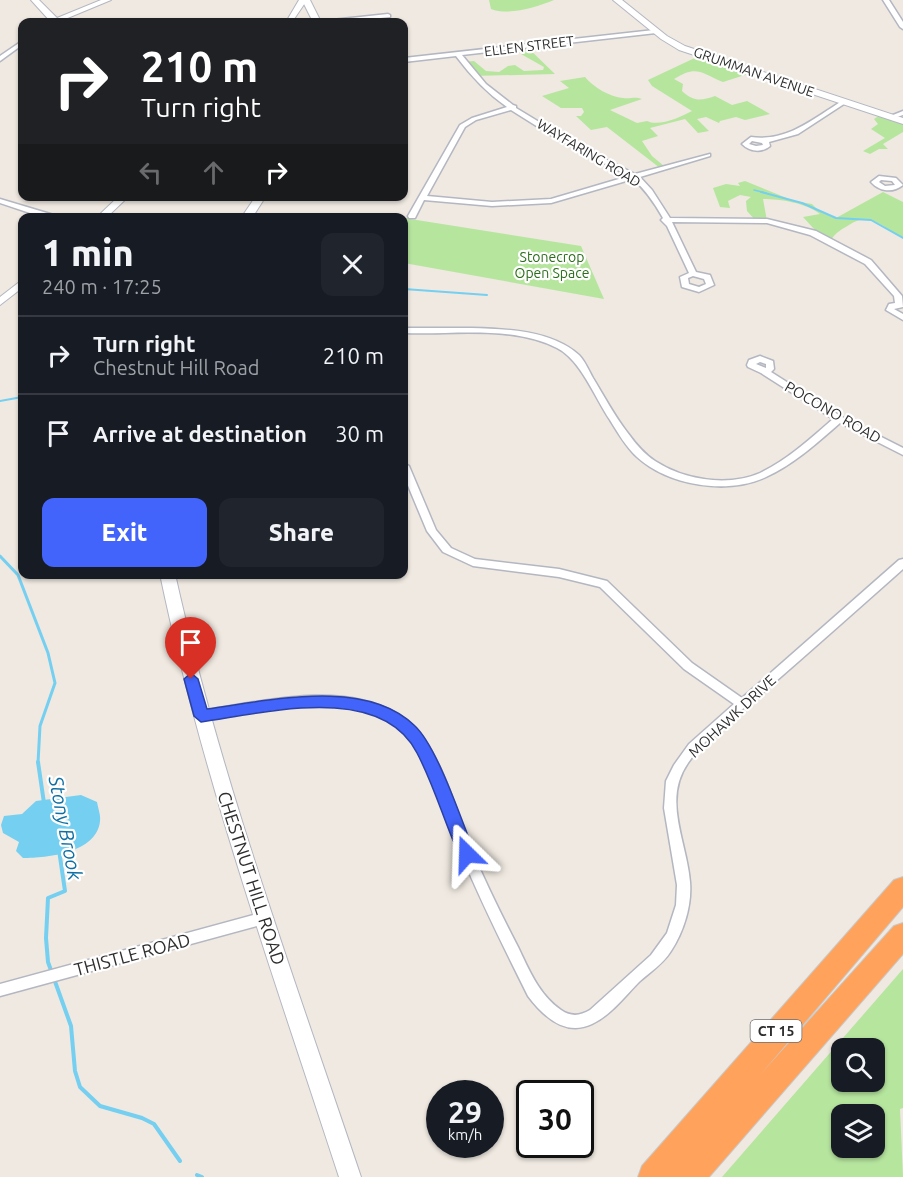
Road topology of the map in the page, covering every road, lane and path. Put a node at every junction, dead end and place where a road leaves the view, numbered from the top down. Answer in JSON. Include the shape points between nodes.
{"nodes":[{"id":1,"x":35,"y":0,"type":"edge"},
{"id":2,"x":107,"y":0,"type":"edge"},
{"id":3,"x":305,"y":0,"type":"edge"},
{"id":4,"x":617,"y":0,"type":"edge"},
{"id":5,"x":886,"y":0,"type":"edge"},
{"id":6,"x":47,"y":12,"type":"junction"},
{"id":7,"x":69,"y":14,"type":"junction"},
{"id":8,"x":388,"y":16,"type":"dead end"},
{"id":9,"x":54,"y":18,"type":"edge"},
{"id":10,"x":62,"y":18,"type":"edge"},
{"id":11,"x":292,"y":18,"type":"edge"},
{"id":12,"x":315,"y":18,"type":"edge"},
{"id":13,"x":369,"y":18,"type":"edge"},
{"id":14,"x":903,"y":27,"type":"edge"},
{"id":15,"x":654,"y":32,"type":"junction"},
{"id":16,"x":18,"y":46,"type":"edge"},
{"id":17,"x":458,"y":54,"type":"junction"},
{"id":18,"x":0,"y":59,"type":"edge"},
{"id":19,"x":408,"y":60,"type":"edge"},
{"id":20,"x":844,"y":102,"type":"junction"},
{"id":21,"x":514,"y":107,"type":"junction"},
{"id":22,"x":903,"y":113,"type":"edge"},
{"id":23,"x":891,"y":117,"type":"junction"},
{"id":24,"x":903,"y":120,"type":"edge"},
{"id":25,"x":765,"y":141,"type":"dead end"},
{"id":26,"x":708,"y":155,"type":"dead end"},
{"id":27,"x":636,"y":178,"type":"junction"},
{"id":28,"x":423,"y":198,"type":"junction"},
{"id":29,"x":0,"y":201,"type":"edge"},
{"id":30,"x":119,"y":201,"type":"edge"},
{"id":31,"x":38,"y":213,"type":"edge"},
{"id":32,"x":106,"y":213,"type":"edge"},
{"id":33,"x":412,"y":216,"type":"dead end"},
{"id":34,"x":665,"y":220,"type":"junction"},
{"id":35,"x":693,"y":274,"type":"dead end"},
{"id":36,"x":18,"y":286,"type":"edge"},
{"id":37,"x":0,"y":302,"type":"edge"},
{"id":38,"x":901,"y":305,"type":"edge"},
{"id":39,"x":903,"y":318,"type":"edge"},
{"id":40,"x":408,"y":331,"type":"edge"},
{"id":41,"x":764,"y":371,"type":"dead end"},
{"id":42,"x":839,"y":420,"type":"junction"},
{"id":43,"x":903,"y":452,"type":"edge"},
{"id":44,"x":408,"y":475,"type":"edge"},
{"id":45,"x":903,"y":563,"type":"edge"},
{"id":46,"x":168,"y":579,"type":"edge"},
{"id":47,"x":742,"y":704,"type":"junction"},
{"id":48,"x":201,"y":716,"type":"junction"},
{"id":49,"x":903,"y":888,"type":"edge"},
{"id":50,"x":264,"y":918,"type":"junction"},
{"id":51,"x":903,"y":935,"type":"edge"},
{"id":52,"x":0,"y":990,"type":"edge"},
{"id":53,"x":350,"y":1177,"type":"edge"},
{"id":54,"x":653,"y":1177,"type":"edge"},
{"id":55,"x":689,"y":1177,"type":"edge"}],
"edges":[{"from":1,"to":6,"type":"street"},
{"from":2,"to":7,"type":"street"},
{"from":3,"to":11,"type":"street"},
{"from":3,"to":12,"type":"main road"},
{"from":4,"to":15,"type":"street","name":"GRUMMAN AVENUE","via":[[641,16]]},
{"from":5,"to":14,"type":"street"},
{"from":6,"to":7,"type":"street"},
{"from":6,"to":9,"type":"street"},
{"from":7,"to":10,"type":"street"},
{"from":8,"to":13,"type":"street"},
{"from":15,"to":17,"type":"street","name":"ELLEN STREET"},
{"from":15,"to":20,"type":"street","name":"GRUMMAN AVENUE","via":[[682,48]]},
{"from":16,"to":18,"type":"street"},
{"from":17,"to":19,"type":"street","name":"ELLEN STREET"},
{"from":17,"to":21,"type":"street","name":"WAYFARING ROAD","via":[[472,76]]},
{"from":20,"to":23,"type":"street","name":"GRUMMAN AVENUE"},
{"from":20,"to":25,"type":"street","via":[[796,133]]},
{"from":21,"to":27,"type":"street","name":"WAYFARING ROAD","via":[[569,143]]},
{"from":21,"to":28,"type":"street","via":[[462,126]]},
{"from":22,"to":23,"type":"street"},
{"from":23,"to":24,"type":"street","name":"GRUMMAN AVENUE"},
{"from":26,"to":27,"type":"street"},
{"from":27,"to":28,"type":"street","via":[[542,202],[492,204]]},
{"from":27,"to":34,"type":"street","name":"WAYFARING ROAD"},
{"from":28,"to":33,"type":"street"},
{"from":29,"to":31,"type":"street"},
{"from":30,"to":32,"type":"street"},
{"from":34,"to":35,"type":"street","name":"WAYFARING ROAD"},
{"from":34,"to":38,"type":"street","via":[[767,221],[813,232],[868,262],[898,296]]},
{"from":36,"to":37,"type":"street"},
{"from":38,"to":39,"type":"street","via":[[890,310]]},
{"from":40,"to":42,"type":"street","via":[[523,334],[562,346],[577,358],[640,454],[692,479],[732,482],[760,476]]},
{"from":41,"to":42,"type":"street","name":"POCONO ROAD"},
{"from":42,"to":43,"type":"street","name":"POCONO ROAD"},
{"from":44,"to":47,"type":"street","via":[[432,531],[447,550],[473,562],[559,573],[603,584],[688,666]]},
{"from":45,"to":47,"type":"street","name":"MOHAWK DRIVE"},
{"from":46,"to":48,"type":"main road","name":"CHESTNUT HILL ROAD"},
{"from":47,"to":48,"type":"street","name":"MOHAWK DRIVE","via":[[677,769],[670,795],[684,877],[683,906],[675,929],[662,953],[609,1006],[582,1022],[560,1018],[545,1009],[533,991],[467,854],[429,759],[402,723],[378,710],[333,702]]},
{"from":48,"to":50,"type":"main road","name":"CHESTNUT HILL ROAD"},
{"from":49,"to":54,"type":"highway","number":"CT 15"},
{"from":50,"to":52,"type":"street","name":"THISTLE ROAD"},
{"from":50,"to":53,"type":"main road","name":"CHESTNUT HILL ROAD"},
{"from":51,"to":55,"type":"highway","number":"CT 15"}]}
